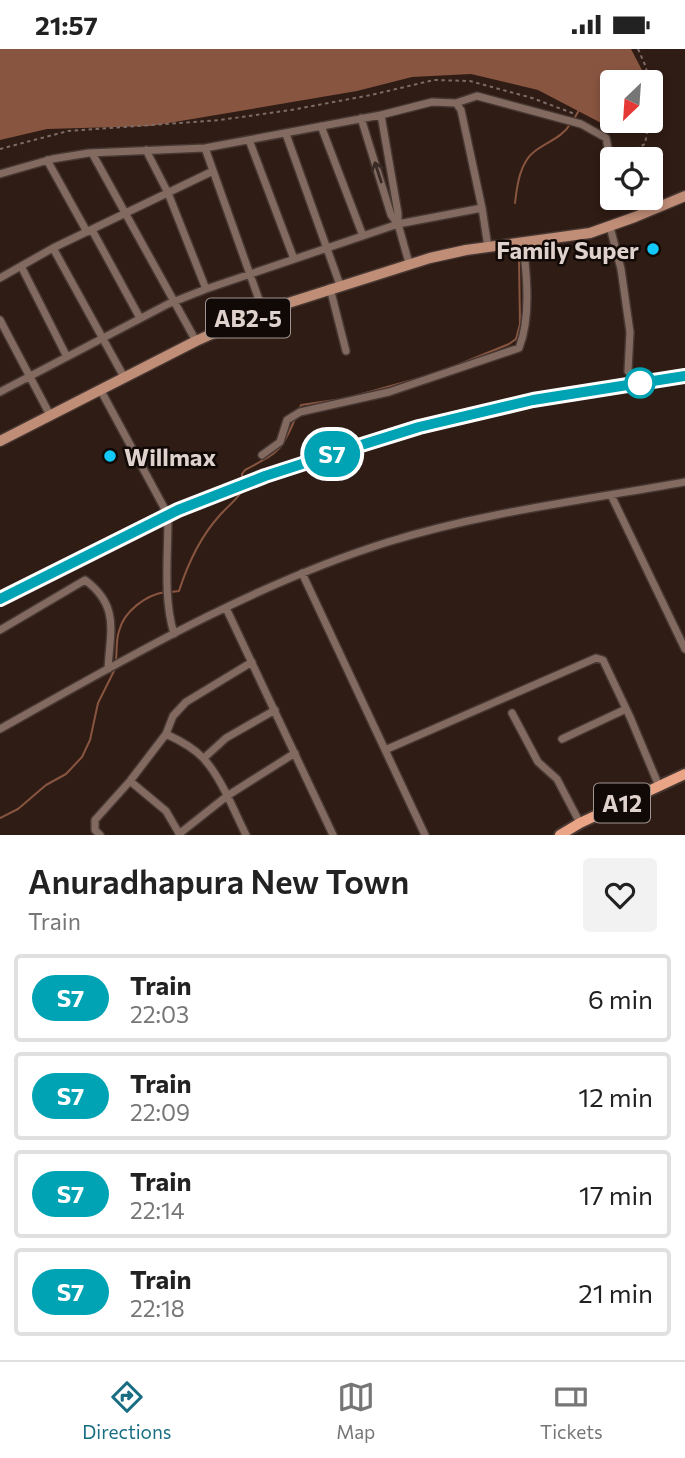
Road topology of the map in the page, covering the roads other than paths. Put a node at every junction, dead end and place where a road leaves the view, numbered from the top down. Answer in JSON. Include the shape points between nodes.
{"nodes":[{"id":1,"x":456,"y":103,"type":"junction"},
{"id":2,"x":381,"y":115,"type":"junction"},
{"id":3,"x":360,"y":118,"type":"junction"},
{"id":4,"x":321,"y":126,"type":"junction"},
{"id":5,"x":286,"y":134,"type":"junction"},
{"id":6,"x":249,"y":140,"type":"junction"},
{"id":7,"x":608,"y":147,"type":"edge"},
{"id":8,"x":205,"y":148,"type":"junction"},
{"id":9,"x":146,"y":150,"type":"junction"},
{"id":10,"x":92,"y":153,"type":"junction"},
{"id":11,"x":47,"y":160,"type":"junction"},
{"id":12,"x":213,"y":171,"type":"junction"},
{"id":13,"x":0,"y":174,"type":"edge"},
{"id":14,"x":168,"y":193,"type":"junction"},
{"id":15,"x":685,"y":195,"type":"edge"},
{"id":16,"x":482,"y":208,"type":"junction"},
{"id":17,"x":126,"y":213,"type":"junction"},
{"id":18,"x":398,"y":224,"type":"junction"},
{"id":19,"x":610,"y":227,"type":"junction"},
{"id":20,"x":89,"y":231,"type":"junction"},
{"id":21,"x":362,"y":236,"type":"junction"},
{"id":22,"x":519,"y":244,"type":"junction"},
{"id":23,"x":488,"y":247,"type":"junction"},
{"id":24,"x":53,"y":248,"type":"junction"},
{"id":25,"x":327,"y":248,"type":"junction"},
{"id":26,"x":294,"y":259,"type":"junction"},
{"id":27,"x":409,"y":263,"type":"junction"},
{"id":28,"x":22,"y":266,"type":"junction"},
{"id":29,"x":250,"y":275,"type":"junction"},
{"id":30,"x":0,"y":278,"type":"edge"},
{"id":31,"x":335,"y":286,"type":"junction"},
{"id":32,"x":206,"y":289,"type":"junction"},
{"id":33,"x":175,"y":301,"type":"junction"},
{"id":34,"x":263,"y":311,"type":"junction"},
{"id":35,"x":140,"y":318,"type":"junction"},
{"id":36,"x":0,"y":320,"type":"edge"},
{"id":37,"x":102,"y":338,"type":"junction"},
{"id":38,"x":196,"y":341,"type":"junction"},
{"id":39,"x":346,"y":351,"type":"dead end"},
{"id":40,"x":67,"y":357,"type":"junction"},
{"id":41,"x":628,"y":371,"type":"dead end"},
{"id":42,"x":30,"y":376,"type":"junction"},
{"id":43,"x":124,"y":377,"type":"junction"},
{"id":44,"x":100,"y":390,"type":"junction"},
{"id":45,"x":0,"y":392,"type":"edge"},
{"id":46,"x":50,"y":415,"type":"junction"},
{"id":47,"x":0,"y":441,"type":"edge"},
{"id":48,"x":262,"y":455,"type":"dead end"},
{"id":49,"x":685,"y":482,"type":"edge"},
{"id":50,"x":611,"y":495,"type":"junction"},
{"id":51,"x":302,"y":573,"type":"junction"},
{"id":52,"x":226,"y":608,"type":"junction"},
{"id":53,"x":0,"y":630,"type":"edge"},
{"id":54,"x":174,"y":634,"type":"junction"},
{"id":55,"x":685,"y":649,"type":"edge"},
{"id":56,"x":252,"y":662,"type":"junction"},
{"id":57,"x":110,"y":667,"type":"junction"},
{"id":58,"x":626,"y":709,"type":"junction"},
{"id":59,"x":275,"y":711,"type":"junction"},
{"id":60,"x":512,"y":713,"type":"dead end"},
{"id":61,"x":0,"y":729,"type":"edge"},
{"id":62,"x":166,"y":734,"type":"junction"},
{"id":63,"x":562,"y":739,"type":"dead end"},
{"id":64,"x":385,"y":750,"type":"junction"},
{"id":65,"x":295,"y":753,"type":"junction"},
{"id":66,"x":204,"y":758,"type":"junction"},
{"id":67,"x":685,"y":774,"type":"edge"},
{"id":68,"x":130,"y":782,"type":"junction"},
{"id":69,"x":659,"y":786,"type":"junction"},
{"id":70,"x":227,"y":796,"type":"junction"},
{"id":71,"x":580,"y":823,"type":"junction"},
{"id":72,"x":100,"y":835,"type":"edge"},
{"id":73,"x":179,"y":835,"type":"edge"},
{"id":74,"x":246,"y":835,"type":"edge"},
{"id":75,"x":333,"y":835,"type":"edge"},
{"id":76,"x":425,"y":835,"type":"edge"},
{"id":77,"x":560,"y":835,"type":"edge"}],
"edges":[{"from":1,"to":2,"type":"street","via":[[432,102]]},
{"from":1,"to":7,"type":"street","via":[[477,96],[581,124],[606,138]]},
{"from":1,"to":16,"type":"street"},
{"from":2,"to":3,"type":"street"},
{"from":2,"to":18,"type":"street"},
{"from":3,"to":4,"type":"street"},
{"from":18,"to":3,"type":"street","one_way":true,"via":[[391,215]]},
{"from":4,"to":5,"type":"street"},
{"from":4,"to":21,"type":"street"},
{"from":5,"to":6,"type":"street"},
{"from":5,"to":25,"type":"street"},
{"from":6,"to":8,"type":"street"},
{"from":6,"to":26,"type":"street"},
{"from":8,"to":9,"type":"street"},
{"from":8,"to":12,"type":"street"},
{"from":9,"to":10,"type":"street"},
{"from":9,"to":14,"type":"street"},
{"from":10,"to":11,"type":"street"},
{"from":10,"to":17,"type":"street"},
{"from":11,"to":13,"type":"street"},
{"from":11,"to":20,"type":"street"},
{"from":12,"to":14,"type":"street"},
{"from":12,"to":29,"type":"street"},
{"from":14,"to":17,"type":"street"},
{"from":14,"to":32,"type":"street"},
{"from":15,"to":19,"type":"main road","number":"AB2-5"},
{"from":16,"to":18,"type":"street"},
{"from":16,"to":23,"type":"street"},
{"from":17,"to":20,"type":"street"},
{"from":17,"to":33,"type":"street"},
{"from":18,"to":21,"type":"street"},
{"from":18,"to":27,"type":"street"},
{"from":19,"to":22,"type":"main road","number":"AB2-5"},
{"from":19,"to":41,"type":"street","via":[[630,332]]},
{"from":20,"to":24,"type":"street"},
{"from":20,"to":35,"type":"street"},
{"from":21,"to":25,"type":"street"},
{"from":22,"to":23,"type":"main road","number":"AB2-5"},
{"from":22,"to":48,"type":"street","via":[[527,275],[526,332],[519,348],[389,392],[297,414],[288,421],[280,442]]},
{"from":23,"to":27,"type":"main road","number":"AB2-5"},
{"from":24,"to":28,"type":"street"},
{"from":24,"to":37,"type":"street"},
{"from":25,"to":26,"type":"street"},
{"from":25,"to":31,"type":"street"},
{"from":26,"to":29,"type":"street"},
{"from":27,"to":31,"type":"main road","number":"AB2-5"},
{"from":28,"to":30,"type":"street"},
{"from":28,"to":40,"type":"street"},
{"from":29,"to":32,"type":"street"},
{"from":29,"to":34,"type":"street"},
{"from":31,"to":34,"type":"main road","number":"AB2-5"},
{"from":31,"to":39,"type":"street"},
{"from":32,"to":33,"type":"street"},
{"from":33,"to":35,"type":"street"},
{"from":33,"to":38,"type":"street"},
{"from":34,"to":38,"type":"main road","number":"AB2-5"},
{"from":35,"to":37,"type":"street"},
{"from":36,"to":42,"type":"street"},
{"from":37,"to":40,"type":"street"},
{"from":37,"to":43,"type":"street"},
{"from":38,"to":43,"type":"main road","number":"AB2-5"},
{"from":40,"to":42,"type":"street"},
{"from":42,"to":45,"type":"street"},
{"from":42,"to":46,"type":"street"},
{"from":43,"to":44,"type":"main road","number":"AB2-5"},
{"from":44,"to":46,"type":"main road","number":"AB2-5"},
{"from":44,"to":54,"type":"street","via":[[167,515],[167,586]]},
{"from":46,"to":47,"type":"main road","number":"AB2-5"},
{"from":49,"to":50,"type":"street"},
{"from":50,"to":51,"type":"street","via":[[438,529]]},
{"from":50,"to":55,"type":"street"},
{"from":51,"to":52,"type":"street"},
{"from":51,"to":64,"type":"street"},
{"from":52,"to":54,"type":"street"},
{"from":52,"to":56,"type":"street"},
{"from":53,"to":57,"type":"street","via":[[85,580],[104,599],[112,619]]},
{"from":54,"to":57,"type":"street"},
{"from":56,"to":59,"type":"street"},
{"from":56,"to":62,"type":"street","via":[[186,702],[173,716]]},
{"from":57,"to":61,"type":"street"},
{"from":58,"to":63,"type":"street"},
{"from":58,"to":64,"type":"street","via":[[603,660],[596,657]]},
{"from":58,"to":69,"type":"street"},
{"from":59,"to":65,"type":"street"},
{"from":59,"to":66,"type":"street","via":[[226,738]]},
{"from":60,"to":71,"type":"street","via":[[538,762],[556,779]]},
{"from":62,"to":66,"type":"street"},
{"from":62,"to":68,"type":"street"},
{"from":64,"to":76,"type":"street"},
{"from":65,"to":70,"type":"street"},
{"from":65,"to":75,"type":"street"},
{"from":66,"to":70,"type":"street"},
{"from":67,"to":69,"type":"highway","number":"A12"},
{"from":68,"to":72,"type":"street","via":[[95,820]]},
{"from":68,"to":73,"type":"street","via":[[166,811]]},
{"from":69,"to":71,"type":"highway","number":"A12"},
{"from":70,"to":73,"type":"street"},
{"from":70,"to":74,"type":"street"},
{"from":71,"to":77,"type":"highway","number":"A12"}]}
